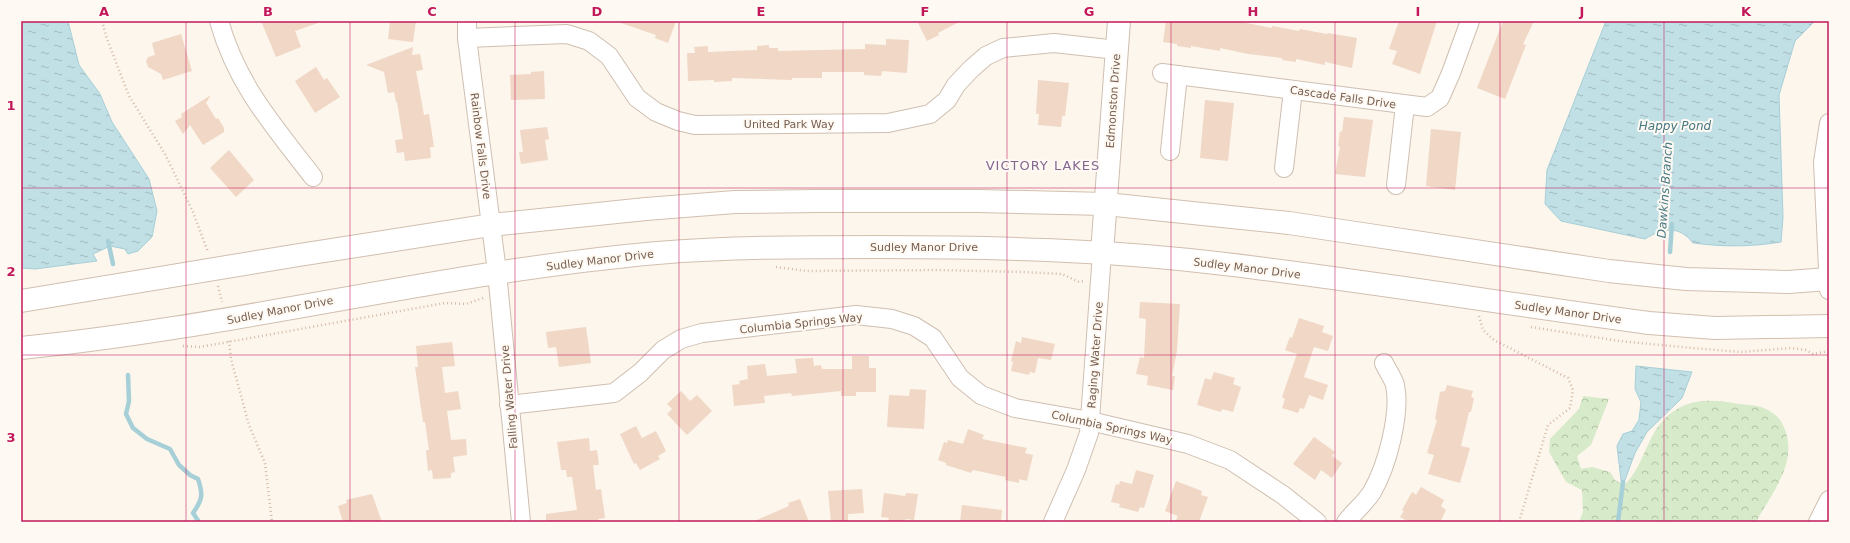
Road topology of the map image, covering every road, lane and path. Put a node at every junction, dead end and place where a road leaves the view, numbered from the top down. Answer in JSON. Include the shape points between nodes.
{"nodes":[{"id":1,"x":219,"y":21,"type":"edge"},
{"id":2,"x":1119,"y":21,"type":"edge"},
{"id":3,"x":1470,"y":21,"type":"edge"},
{"id":4,"x":468,"y":29,"type":"edge"},
{"id":5,"x":1117,"y":50,"type":"junction"},
{"id":6,"x":1293,"y":90,"type":"junction"},
{"id":7,"x":1405,"y":106,"type":"junction"},
{"id":8,"x":1829,"y":124,"type":"edge"},
{"id":9,"x":1170,"y":152,"type":"dead end"},
{"id":10,"x":1284,"y":168,"type":"dead end"},
{"id":11,"x":313,"y":177,"type":"dead end"},
{"id":12,"x":1396,"y":185,"type":"dead end"},
{"id":13,"x":1106,"y":204,"type":"junction"},
{"id":14,"x":491,"y":225,"type":"junction"},
{"id":15,"x":1102,"y":253,"type":"junction"},
{"id":16,"x":770,"y":267,"type":"dead end"},
{"id":17,"x":497,"y":272,"type":"junction"},
{"id":18,"x":1079,"y":282,"type":"dead end"},
{"id":19,"x":1829,"y":283,"type":"edge"},
{"id":20,"x":21,"y":301,"type":"edge"},
{"id":21,"x":1478,"y":312,"type":"dead end"},
{"id":22,"x":1829,"y":326,"type":"edge"},
{"id":23,"x":21,"y":348,"type":"edge"},
{"id":24,"x":1806,"y":350,"type":"dead end"},
{"id":25,"x":1829,"y":350,"type":"edge"},
{"id":26,"x":1384,"y":363,"type":"dead end"},
{"id":27,"x":510,"y":405,"type":"junction"},
{"id":28,"x":1090,"y":421,"type":"junction"},
{"id":29,"x":1829,"y":500,"type":"edge"},
{"id":30,"x":520,"y":522,"type":"edge"},
{"id":31,"x":1053,"y":522,"type":"edge"},
{"id":32,"x":1317,"y":522,"type":"edge"},
{"id":33,"x":1346,"y":522,"type":"edge"},
{"id":34,"x":1519,"y":522,"type":"edge"},
{"id":35,"x":1818,"y":522,"type":"edge"}],
"edges":[{"from":1,"to":11,"type":"street","via":[[225,44],[247,88],[265,116]]},
{"from":2,"to":5,"type":"main road","name":"Edmonston Drive"},
{"from":3,"to":7,"type":"street","name":"Cascade Falls Drive","via":[[1452,73],[1440,98],[1427,107]]},
{"from":4,"to":5,"type":"street","name":"United Park Way","via":[[567,34],[589,41],[609,56],[637,98],[656,112],[695,125],[888,123],[930,114],[947,100],[956,85],[971,69],[986,56],[1003,48],[1054,43]]},
{"from":4,"to":14,"type":"street","name":"Rainbow Falls Drive"},
{"from":5,"to":13,"type":"main road","name":"Edmonston Drive"},
{"from":6,"to":7,"type":"street","name":"Cascade Falls Drive"},
{"from":6,"to":9,"type":"street","name":"Cascade Falls Drive","via":[[1170,74]]},
{"from":6,"to":10,"type":"street"},
{"from":7,"to":12,"type":"street"},
{"from":8,"to":19,"type":"street","via":[[1823,162]]},
{"from":13,"to":14,"type":"main road","via":[[980,200],[735,202]]},
{"from":13,"to":15,"type":"main road","name":"Edmonston Drive"},
{"from":13,"to":19,"type":"main road","via":[[1289,223],[1609,271],[1694,279]]},
{"from":14,"to":17,"type":"street","name":"Rainbow Falls Drive"},
{"from":14,"to":20,"type":"main road"},
{"from":15,"to":17,"type":"main road","name":"Sudley Manor Drive","via":[[983,247],[808,247],[659,253]]},
{"from":15,"to":22,"type":"main road","name":"Sudley Manor Drive","via":[[1222,264],[1650,323],[1715,328]]},
{"from":15,"to":28,"type":"street","name":"Raging Water Drive"},
{"from":16,"to":18,"type":"path","via":[[807,271],[1023,272],[1062,274]]},
{"from":17,"to":23,"type":"main road","name":"Sudley Manor Drive","via":[[135,335]]},
{"from":17,"to":27,"type":"street","name":"Falling Water Drive"},
{"from":21,"to":34,"type":"path","via":[[1483,330],[1494,340],[1568,378],[1574,390],[1570,408],[1548,425]]},
{"from":24,"to":25,"type":"path","via":[[1813,354]]},
{"from":26,"to":33,"type":"street","via":[[1395,384],[1396,400],[1386,462],[1371,492]]},
{"from":27,"to":28,"type":"street","name":"Columbia Springs Way","via":[[614,393],[640,373],[663,350],[681,339],[702,333],[856,315],[892,319],[914,326],[933,338],[960,378],[981,395],[1015,408]]},
{"from":27,"to":30,"type":"street","name":"Falling Water Drive"},
{"from":28,"to":31,"type":"street","name":"Raging Water Drive","via":[[1076,470]]},
{"from":28,"to":32,"type":"street","name":"Columbia Springs Way","via":[[1188,444],[1230,460],[1283,495]]},
{"from":29,"to":35,"type":"street"}]}
